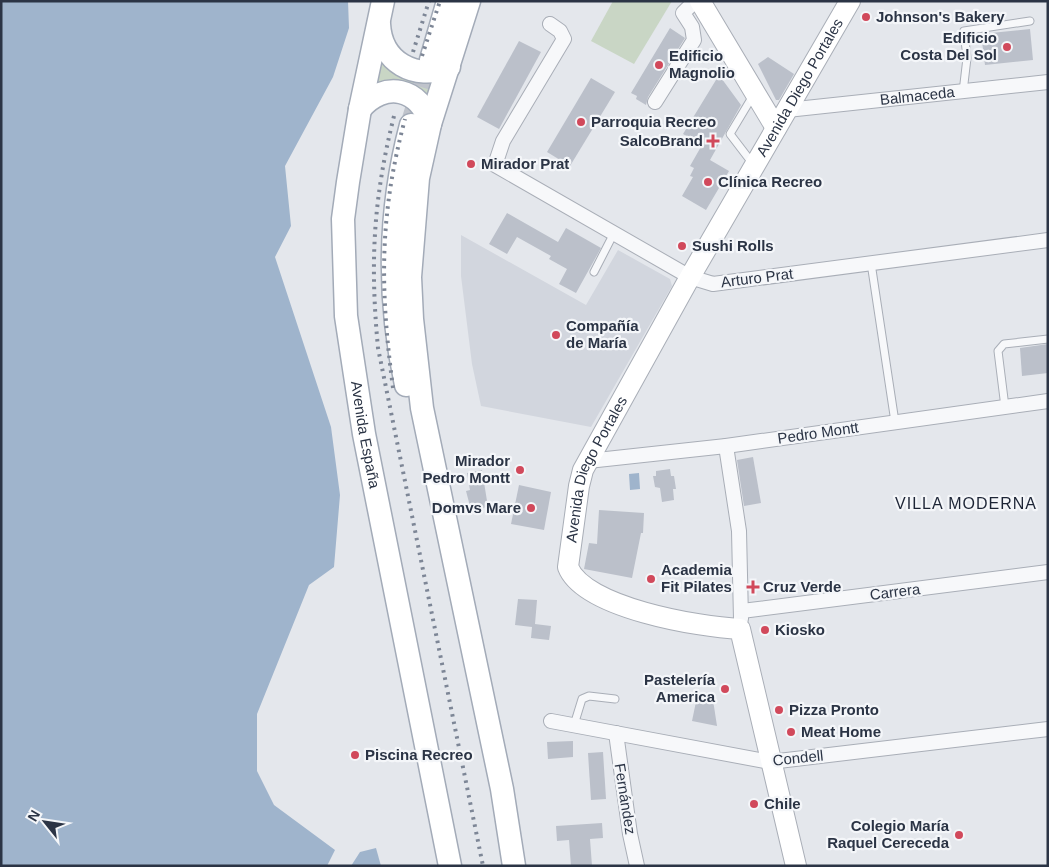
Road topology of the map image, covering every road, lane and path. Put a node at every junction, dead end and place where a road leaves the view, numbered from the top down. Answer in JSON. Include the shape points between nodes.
{"nodes":[{"id":1,"x":383,"y":1,"type":"edge"},
{"id":2,"x":448,"y":1,"type":"edge"},
{"id":3,"x":469,"y":1,"type":"edge"},
{"id":4,"x":695,"y":1,"type":"edge"},
{"id":5,"x":700,"y":1,"type":"edge"},
{"id":6,"x":850,"y":1,"type":"edge"},
{"id":7,"x":1030,"y":21,"type":"dead end"},
{"id":8,"x":379,"y":24,"type":"junction"},
{"id":9,"x":550,"y":24,"type":"dead end"},
{"id":10,"x":440,"y":64,"type":"junction"},
{"id":11,"x":1048,"y":82,"type":"edge"},
{"id":12,"x":756,"y":92,"type":"junction"},
{"id":13,"x":963,"y":92,"type":"junction"},
{"id":14,"x":656,"y":102,"type":"dead end"},
{"id":15,"x":360,"y":109,"type":"junction"},
{"id":16,"x":787,"y":110,"type":"junction"},
{"id":17,"x":421,"y":125,"type":"junction"},
{"id":18,"x":776,"y":128,"type":"junction"},
{"id":19,"x":754,"y":166,"type":"junction"},
{"id":20,"x":614,"y":233,"type":"junction"},
{"id":21,"x":1048,"y":240,"type":"edge"},
{"id":22,"x":871,"y":263,"type":"junction"},
{"id":23,"x":594,"y":272,"type":"dead end"},
{"id":24,"x":690,"y":277,"type":"junction"},
{"id":25,"x":1048,"y":339,"type":"edge"},
{"id":26,"x":1048,"y":401,"type":"edge"},
{"id":27,"x":1005,"y":407,"type":"junction"},
{"id":28,"x":895,"y":422,"type":"junction"},
{"id":29,"x":726,"y":446,"type":"junction"},
{"id":30,"x":588,"y":461,"type":"junction"},
{"id":31,"x":1048,"y":572,"type":"edge"},
{"id":32,"x":741,"y":620,"type":"junction"},
{"id":33,"x":614,"y":698,"type":"dead end"},
{"id":34,"x":551,"y":721,"type":"dead end"},
{"id":35,"x":574,"y":725,"type":"junction"},
{"id":36,"x":1048,"y":729,"type":"edge"},
{"id":37,"x":616,"y":733,"type":"junction"},
{"id":38,"x":770,"y":762,"type":"junction"},
{"id":39,"x":450,"y":866,"type":"edge"},
{"id":40,"x":514,"y":866,"type":"edge"},
{"id":41,"x":637,"y":866,"type":"edge"},
{"id":42,"x":796,"y":866,"type":"edge"}],
"edges":[{"from":1,"to":8,"type":"main road","name":"Avenida España"},
{"from":2,"to":10,"type":"main road"},
{"from":3,"to":10,"type":"main road"},
{"from":4,"to":14,"type":"street","via":[[683,13],[692,27],[694,40]]},
{"from":5,"to":12,"type":"street"},
{"from":6,"to":16,"type":"street","name":"Avenida Diego Portales"},
{"from":7,"to":13,"type":"lane","via":[[964,31],[967,58]]},
{"from":8,"to":10,"type":"main road","via":[[382,42],[399,64],[424,72]]},
{"from":8,"to":15,"type":"main road","name":"Avenida España"},
{"from":9,"to":20,"type":"street","name":"Arturo Prat","via":[[564,38],[503,142],[495,165]]},
{"from":10,"to":17,"type":"main road"},
{"from":11,"to":13,"type":"street","name":"Balmaceda"},
{"from":12,"to":18,"type":"street"},
{"from":12,"to":19,"type":"lane","via":[[730,134]]},
{"from":13,"to":16,"type":"street","name":"Balmaceda"},
{"from":15,"to":17,"type":"main road","via":[[373,97],[390,91],[406,94],[420,103]]},
{"from":15,"to":39,"type":"main road","name":"Avenida España","via":[[343,219],[346,316],[364,434]]},
{"from":16,"to":18,"type":"street","name":"Avenida Diego Portales"},
{"from":17,"to":40,"type":"main road","via":[[410,277],[422,408],[500,780]]},
{"from":18,"to":19,"type":"street","name":"Avenida Diego Portales"},
{"from":19,"to":24,"type":"street","name":"Avenida Diego Portales"},
{"from":20,"to":23,"type":"lane"},
{"from":20,"to":24,"type":"street","name":"Arturo Prat"},
{"from":21,"to":22,"type":"street","name":"Arturo Prat"},
{"from":22,"to":24,"type":"street","name":"Arturo Prat","via":[[713,284]]},
{"from":22,"to":28,"type":"lane"},
{"from":24,"to":30,"type":"street","name":"Avenida Diego Portales"},
{"from":25,"to":27,"type":"lane","via":[[1000,347]]},
{"from":26,"to":27,"type":"street","name":"Pedro Montt"},
{"from":27,"to":28,"type":"street","name":"Pedro Montt"},
{"from":28,"to":29,"type":"street","name":"Pedro Montt"},
{"from":29,"to":30,"type":"street","name":"Pedro Montt"},
{"from":29,"to":32,"type":"street","via":[[739,531]]},
{"from":30,"to":32,"type":"street","name":"Avenida Diego Portales","via":[[579,486],[568,566],[571,576],[586,588],[616,603],[662,618],[695,624]]},
{"from":31,"to":32,"type":"street","name":"Carrera"},
{"from":32,"to":38,"type":"street"},
{"from":33,"to":35,"type":"lane","via":[[589,696],[582,699]]},
{"from":34,"to":35,"type":"street","name":"Condell"},
{"from":35,"to":37,"type":"street","name":"Condell"},
{"from":36,"to":38,"type":"street","name":"Condell"},
{"from":37,"to":38,"type":"street","name":"Condell"},
{"from":37,"to":41,"type":"street","name":"Fernández"},
{"from":38,"to":42,"type":"street"}]}
